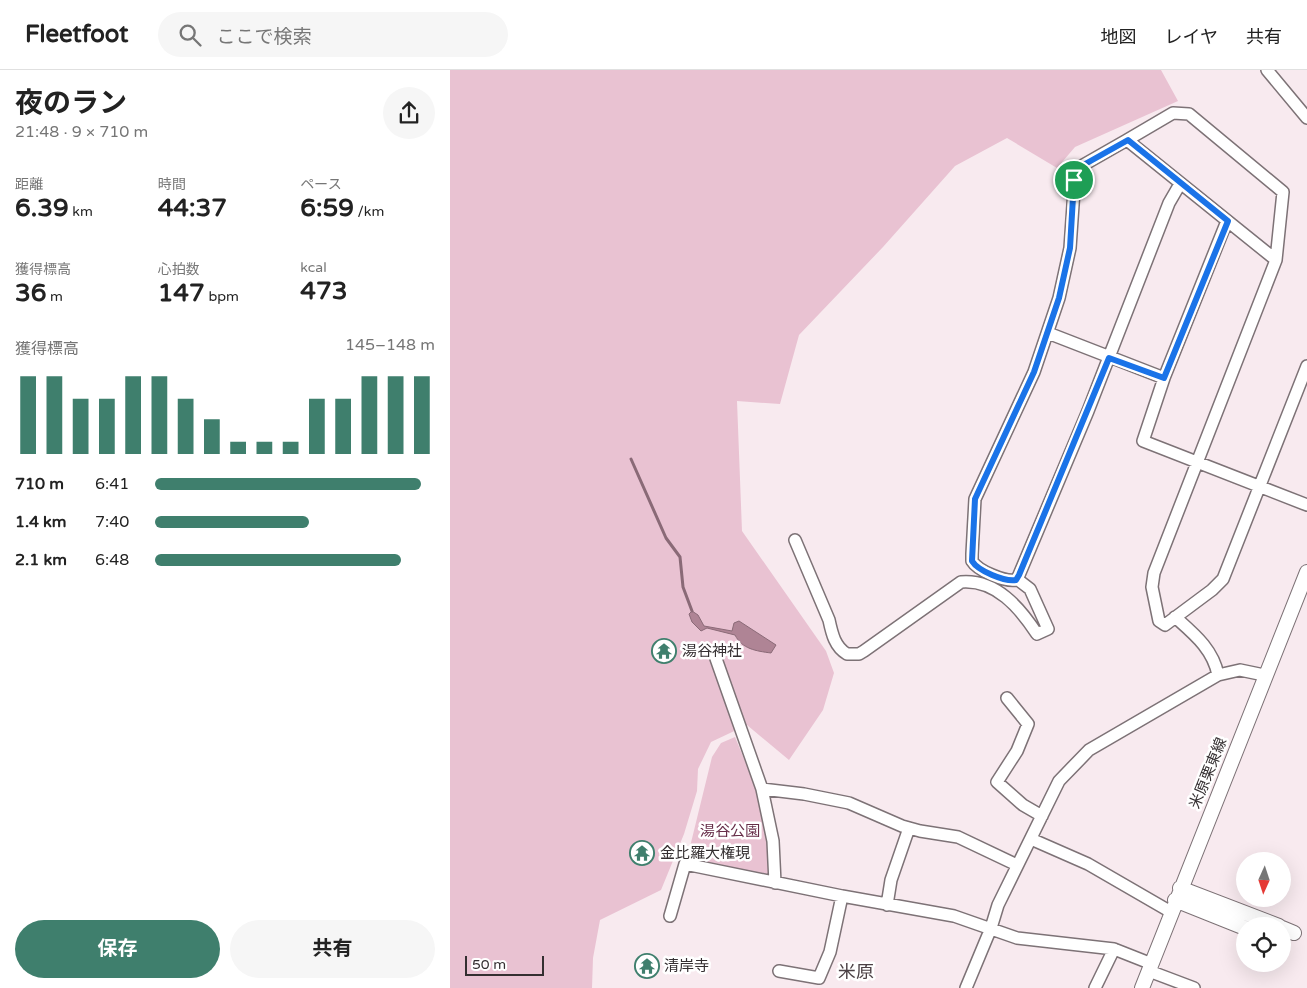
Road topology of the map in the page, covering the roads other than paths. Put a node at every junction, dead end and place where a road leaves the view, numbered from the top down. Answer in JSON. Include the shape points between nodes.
{"nodes":[{"id":1,"x":1267,"y":70,"type":"edge"},
{"id":2,"x":1307,"y":118,"type":"edge"},
{"id":3,"x":1128,"y":140,"type":"junction"},
{"id":4,"x":1180,"y":184,"type":"junction"},
{"id":5,"x":1228,"y":221,"type":"junction"},
{"id":6,"x":1276,"y":260,"type":"junction"},
{"id":7,"x":1048,"y":333,"type":"junction"},
{"id":8,"x":1109,"y":358,"type":"junction"},
{"id":9,"x":1307,"y":366,"type":"edge"},
{"id":10,"x":1164,"y":378,"type":"junction"},
{"id":11,"x":1197,"y":463,"type":"junction"},
{"id":12,"x":1258,"y":488,"type":"junction"},
{"id":13,"x":1307,"y":505,"type":"edge"},
{"id":14,"x":796,"y":540,"type":"dead end"},
{"id":15,"x":1307,"y":572,"type":"edge"},
{"id":16,"x":1017,"y":579,"type":"junction"},
{"id":17,"x":1175,"y":617,"type":"junction"},
{"id":18,"x":714,"y":653,"type":"dead end"},
{"id":19,"x":1218,"y":675,"type":"junction"},
{"id":20,"x":1264,"y":675,"type":"junction"},
{"id":21,"x":1008,"y":698,"type":"dead end"},
{"id":22,"x":762,"y":789,"type":"junction"},
{"id":23,"x":1042,"y":816,"type":"junction"},
{"id":24,"x":909,"y":828,"type":"junction"},
{"id":25,"x":1031,"y":839,"type":"junction"},
{"id":26,"x":1018,"y":865,"type":"junction"},
{"id":27,"x":775,"y":883,"type":"junction"},
{"id":28,"x":842,"y":896,"type":"junction"},
{"id":29,"x":1176,"y":900,"type":"junction"},
{"id":30,"x":887,"y":904,"type":"junction"},
{"id":31,"x":670,"y":916,"type":"dead end"},
{"id":32,"x":1243,"y":917,"type":"edge"},
{"id":33,"x":1236,"y":924,"type":"edge"},
{"id":34,"x":991,"y":928,"type":"junction"},
{"id":35,"x":1114,"y":948,"type":"junction"},
{"id":36,"x":1151,"y":967,"type":"junction"},
{"id":37,"x":779,"y":971,"type":"dead end"},
{"id":38,"x":969,"y":987,"type":"edge"},
{"id":39,"x":1095,"y":988,"type":"edge"},
{"id":40,"x":1142,"y":988,"type":"edge"},
{"id":41,"x":1194,"y":988,"type":"edge"}],
"edges":[{"from":1,"to":2,"type":"street"},
{"from":3,"to":4,"type":"street"},
{"from":3,"to":6,"type":"street","via":[[1173,113],[1189,114],[1283,192]]},
{"from":3,"to":7,"type":"street","via":[[1078,168],[1074,180],[1070,248]]},
{"from":4,"to":5,"type":"street"},
{"from":4,"to":8,"type":"street","via":[[1169,203]]},
{"from":5,"to":6,"type":"street"},
{"from":5,"to":10,"type":"street"},
{"from":6,"to":11,"type":"street"},
{"from":7,"to":8,"type":"street"},
{"from":7,"to":16,"type":"street","via":[[1034,372],[975,499],[974,565],[1010,581]]},
{"from":8,"to":10,"type":"street"},
{"from":8,"to":16,"type":"street"},
{"from":9,"to":12,"type":"street"},
{"from":10,"to":11,"type":"street","via":[[1144,441]]},
{"from":11,"to":12,"type":"street"},
{"from":11,"to":17,"type":"street","via":[[1152,581],[1160,621],[1165,625]]},
{"from":12,"to":13,"type":"street"},
{"from":12,"to":17,"type":"street","via":[[1223,579]]},
{"from":14,"to":16,"type":"street","via":[[834,640],[847,654],[864,651],[961,582],[977,582],[1005,596],[1022,611],[1037,634],[1048,629],[1030,589]]},
{"from":15,"to":20,"type":"main road","name":"米原栗東線"},
{"from":17,"to":19,"type":"street","via":[[1206,647]]},
{"from":18,"to":22,"type":"street"},
{"from":19,"to":20,"type":"street","via":[[1240,670]]},
{"from":19,"to":23,"type":"street","via":[[1089,750],[1059,782]]},
{"from":20,"to":29,"type":"main road","name":"米原栗東線"},
{"from":21,"to":23,"type":"street","via":[[1028,724],[1017,751],[997,782],[1023,805]]},
{"from":22,"to":24,"type":"street","via":[[849,803]]},
{"from":22,"to":27,"type":"street","via":[[773,841]]},
{"from":23,"to":25,"type":"street"},
{"from":24,"to":26,"type":"street","via":[[958,837]]},
{"from":24,"to":30,"type":"street","via":[[891,880]]},
{"from":25,"to":26,"type":"street"},
{"from":25,"to":29,"type":"street"},
{"from":26,"to":34,"type":"street","via":[[998,905]]},
{"from":27,"to":28,"type":"street"},
{"from":27,"to":31,"type":"street","via":[[686,864]]},
{"from":28,"to":30,"type":"street"},
{"from":28,"to":37,"type":"street","via":[[830,952],[819,978]]},
{"from":29,"to":32,"type":"main road"},
{"from":29,"to":33,"type":"main road"},
{"from":29,"to":36,"type":"main road","name":"米原栗東線"},
{"from":30,"to":34,"type":"street","via":[[954,916]]},
{"from":34,"to":35,"type":"street","via":[[1017,938]]},
{"from":34,"to":38,"type":"street"},
{"from":35,"to":36,"type":"street"},
{"from":35,"to":39,"type":"street"},
{"from":36,"to":40,"type":"main road","name":"米原栗東線"},
{"from":36,"to":41,"type":"street"}]}
